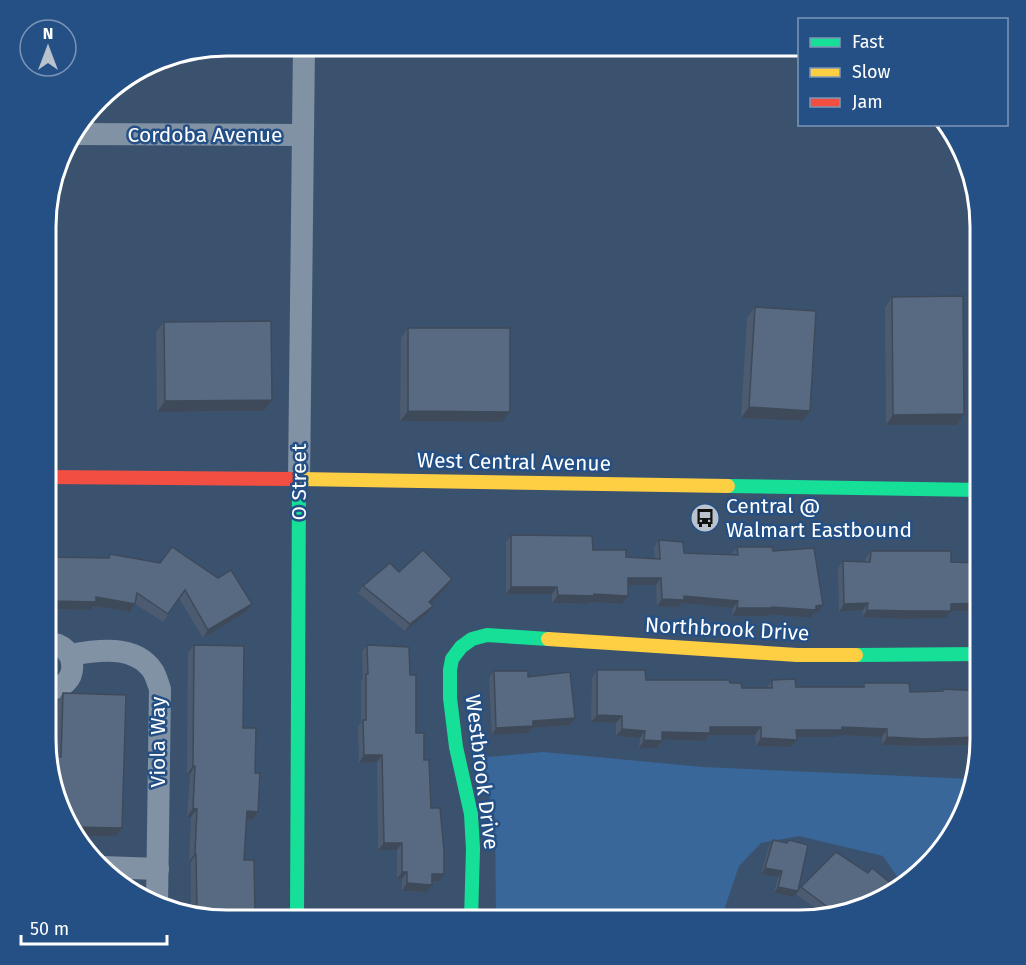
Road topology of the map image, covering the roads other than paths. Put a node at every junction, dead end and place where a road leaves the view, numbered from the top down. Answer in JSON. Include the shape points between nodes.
{"nodes":[{"id":1,"x":304,"y":56,"type":"edge"},
{"id":2,"x":83,"y":134,"type":"edge"},
{"id":3,"x":302,"y":135,"type":"junction"},
{"id":4,"x":56,"y":477,"type":"edge"},
{"id":5,"x":299,"y":479,"type":"junction"},
{"id":6,"x":970,"y":490,"type":"edge"},
{"id":7,"x":472,"y":639,"type":"joint"},
{"id":8,"x":56,"y":645,"type":"edge"},
{"id":9,"x":970,"y":654,"type":"edge"},
{"id":10,"x":69,"y":655,"type":"junction"},
{"id":11,"x":56,"y":688,"type":"edge"},
{"id":12,"x":115,"y":867,"type":"edge"},
{"id":13,"x":158,"y":869,"type":"junction"},
{"id":14,"x":157,"y":895,"type":"edge"},
{"id":15,"x":297,"y":910,"type":"edge"},
{"id":16,"x":471,"y":910,"type":"edge"}],
"edges":[{"from":1,"to":3,"type":"street","name":"O Street"},
{"from":2,"to":3,"type":"street","name":"Cordoba Avenue"},
{"from":3,"to":5,"type":"street","name":"O Street"},
{"from":4,"to":5,"type":"street","name":"West Central Avenue"},
{"from":5,"to":6,"type":"street","name":"West Central Avenue"},
{"from":5,"to":15,"type":"street","name":"O Street"},
{"from":7,"to":9,"type":"street","name":"Northbrook Drive","via":[[487,635],[797,655]]},
{"from":7,"to":16,"type":"street","name":"Westbrook Drive","via":[[452,659],[450,670],[456,747],[471,814]]},
{"from":8,"to":10,"type":"street"},
{"from":10,"to":11,"type":"street","via":[[69,678]]},
{"from":10,"to":13,"type":"street","name":"Viola Way","via":[[121,651],[139,658],[153,671],[160,689]]},
{"from":12,"to":13,"type":"street"},
{"from":13,"to":14,"type":"street","name":"Viola Way"}]}
